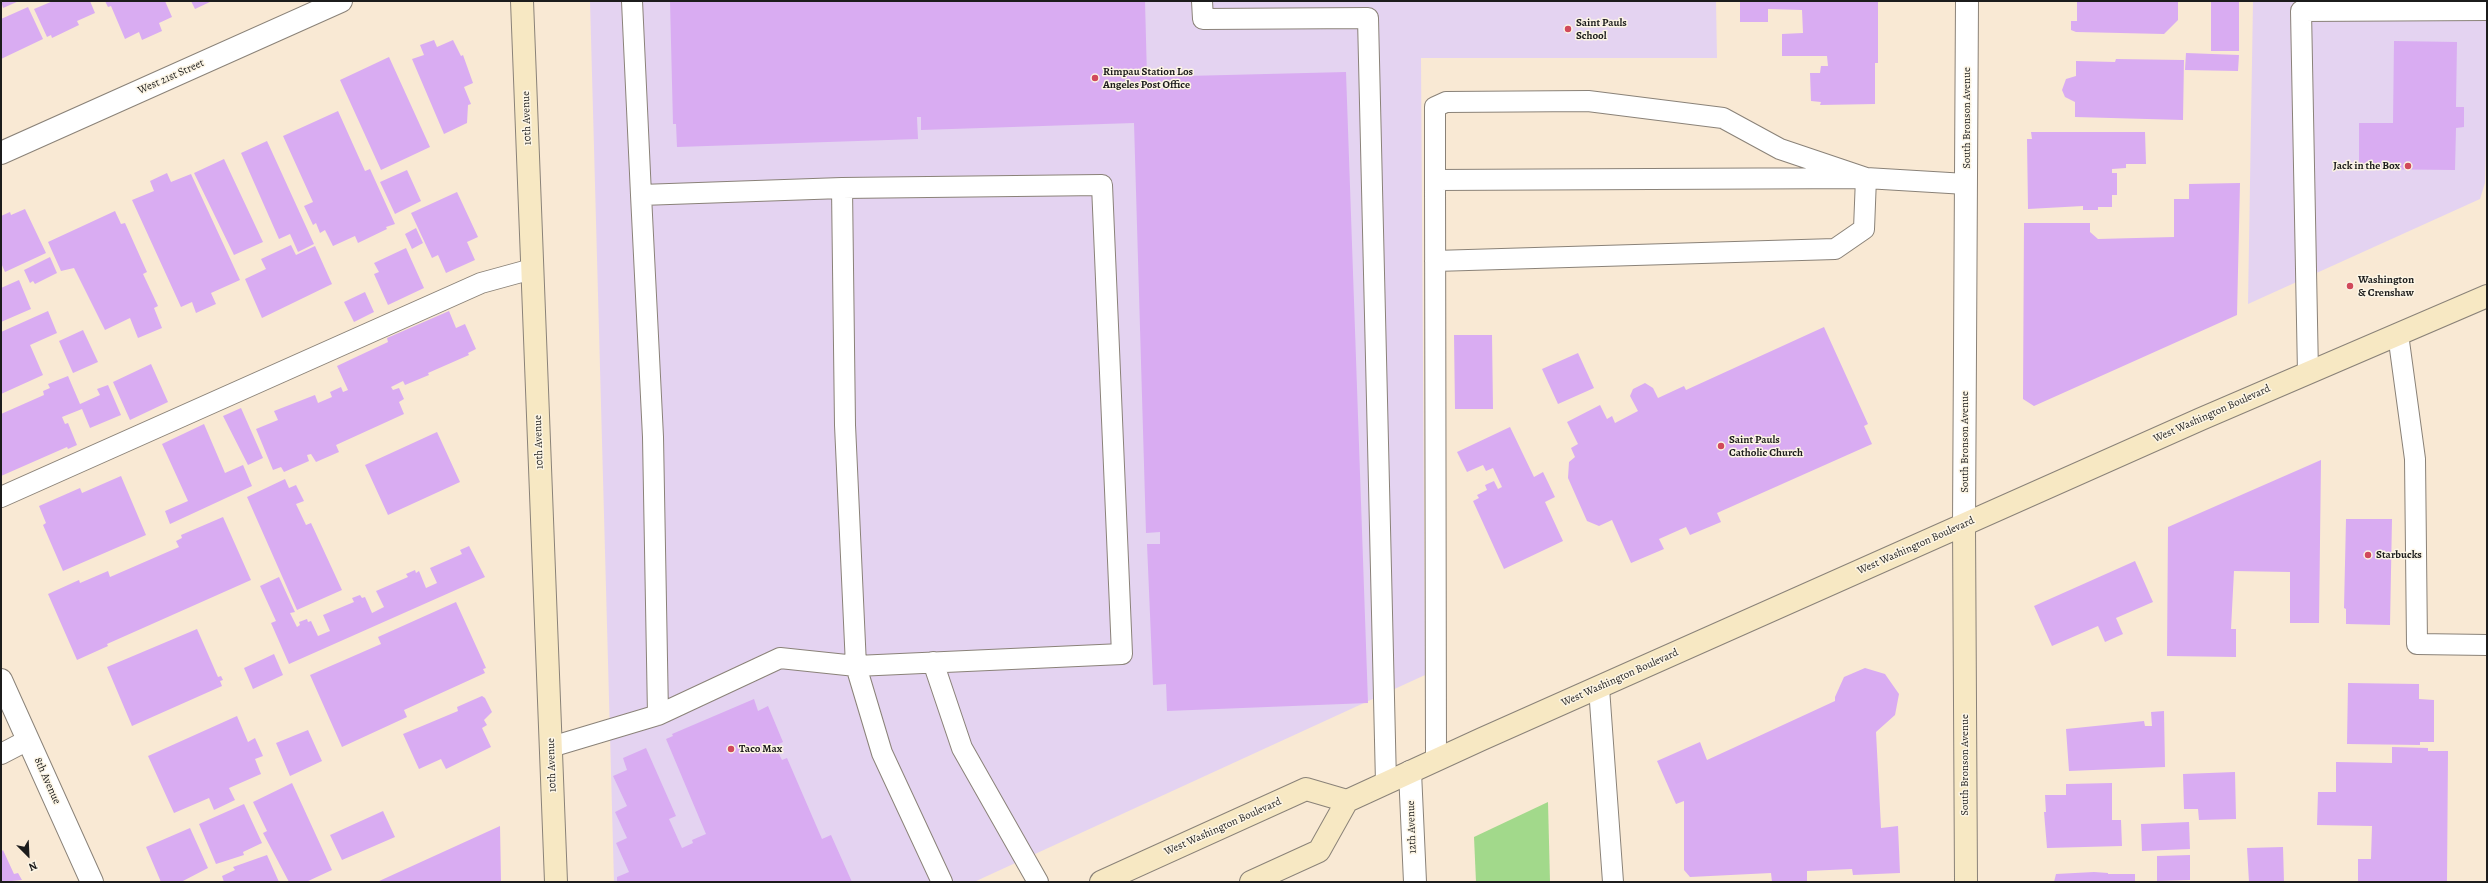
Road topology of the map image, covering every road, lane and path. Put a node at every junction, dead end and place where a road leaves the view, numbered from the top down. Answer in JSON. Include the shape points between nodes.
{"nodes":[{"id":1,"x":341,"y":1,"type":"edge"},
{"id":2,"x":522,"y":1,"type":"edge"},
{"id":3,"x":632,"y":1,"type":"edge"},
{"id":4,"x":1202,"y":1,"type":"edge"},
{"id":5,"x":1968,"y":1,"type":"edge"},
{"id":6,"x":2487,"y":10,"type":"edge"},
{"id":7,"x":1,"y":153,"type":"edge"},
{"id":8,"x":1866,"y":178,"type":"junction"},
{"id":9,"x":1435,"y":180,"type":"junction"},
{"id":10,"x":1966,"y":184,"type":"junction"},
{"id":11,"x":842,"y":188,"type":"junction"},
{"id":12,"x":641,"y":196,"type":"junction"},
{"id":13,"x":1435,"y":261,"type":"junction"},
{"id":14,"x":532,"y":269,"type":"junction"},
{"id":15,"x":2487,"y":296,"type":"edge"},
{"id":16,"x":2398,"y":334,"type":"junction"},
{"id":17,"x":2308,"y":373,"type":"junction"},
{"id":18,"x":1,"y":497,"type":"edge"},
{"id":19,"x":1964,"y":525,"type":"junction"},
{"id":20,"x":2487,"y":645,"type":"edge"},
{"id":21,"x":933,"y":662,"type":"junction"},
{"id":22,"x":856,"y":666,"type":"junction"},
{"id":23,"x":1,"y":680,"type":"edge"},
{"id":24,"x":1599,"y":688,"type":"junction"},
{"id":25,"x":658,"y":715,"type":"junction"},
{"id":26,"x":28,"y":740,"type":"junction"},
{"id":27,"x":551,"y":747,"type":"junction"},
{"id":28,"x":1,"y":754,"type":"edge"},
{"id":29,"x":1436,"y":760,"type":"junction"},
{"id":30,"x":1410,"y":772,"type":"junction"},
{"id":31,"x":1386,"y":783,"type":"junction"},
{"id":32,"x":1347,"y":801,"type":"junction"},
{"id":33,"x":92,"y":882,"type":"edge"},
{"id":34,"x":556,"y":882,"type":"edge"},
{"id":35,"x":942,"y":882,"type":"edge"},
{"id":36,"x":1038,"y":882,"type":"edge"},
{"id":37,"x":1101,"y":882,"type":"edge"},
{"id":38,"x":1251,"y":882,"type":"edge"},
{"id":39,"x":1414,"y":882,"type":"edge"},
{"id":40,"x":1613,"y":882,"type":"edge"},
{"id":41,"x":1966,"y":882,"type":"edge"}],
"edges":[{"from":1,"to":7,"type":"street","name":"West 21st Street"},
{"from":2,"to":14,"type":"main road","name":"10th Avenue"},
{"from":3,"to":12,"type":"lane"},
{"from":4,"to":31,"type":"lane","via":[[1203,19],[1368,18]]},
{"from":5,"to":10,"type":"street","name":"South Bronson Avenue"},
{"from":6,"to":17,"type":"lane","via":[[2301,11]]},
{"from":8,"to":9,"type":"lane"},
{"from":8,"to":9,"type":"lane","via":[[1780,149],[1723,118],[1588,101],[1446,102],[1435,107]]},
{"from":8,"to":10,"type":"lane"},
{"from":8,"to":13,"type":"lane","via":[[1864,229],[1835,249]]},
{"from":9,"to":13,"type":"lane"},
{"from":10,"to":19,"type":"street","name":"South Bronson Avenue"},
{"from":11,"to":12,"type":"lane"},
{"from":11,"to":21,"type":"lane","via":[[1102,185],[1122,654]]},
{"from":11,"to":22,"type":"lane","via":[[845,425]]},
{"from":12,"to":25,"type":"lane","via":[[653,437]]},
{"from":13,"to":29,"type":"lane"},
{"from":14,"to":18,"type":"lane","via":[[481,283]]},
{"from":14,"to":27,"type":"main road","name":"10th Avenue"},
{"from":15,"to":16,"type":"main road","name":"West Washington Boulevard"},
{"from":16,"to":17,"type":"main road","name":"West Washington Boulevard"},
{"from":16,"to":20,"type":"lane","via":[[2415,459],[2417,644]]},
{"from":17,"to":19,"type":"main road","name":"West Washington Boulevard"},
{"from":19,"to":24,"type":"main road","name":"West Washington Boulevard"},
{"from":19,"to":41,"type":"main road","name":"South Bronson Avenue"},
{"from":21,"to":22,"type":"lane"},
{"from":21,"to":36,"type":"lane","via":[[962,748]]},
{"from":22,"to":25,"type":"lane","via":[[780,658]]},
{"from":22,"to":35,"type":"lane","via":[[882,753]]},
{"from":23,"to":26,"type":"street","name":"8th Avenue"},
{"from":24,"to":29,"type":"main road","name":"West Washington Boulevard"},
{"from":24,"to":40,"type":"lane"},
{"from":25,"to":27,"type":"lane"},
{"from":26,"to":28,"type":"lane"},
{"from":26,"to":33,"type":"street","name":"8th Avenue"},
{"from":27,"to":34,"type":"main road","name":"10th Avenue"},
{"from":29,"to":30,"type":"main road","name":"West Washington Boulevard"},
{"from":30,"to":31,"type":"main road","name":"West Washington Boulevard"},
{"from":30,"to":39,"type":"street","name":"12th Avenue"},
{"from":31,"to":32,"type":"main road","name":"West Washington Boulevard"},
{"from":32,"to":37,"type":"main road","name":"West Washington Boulevard","via":[[1306,789]]},
{"from":32,"to":38,"type":"main road","via":[[1320,851]]}]}
